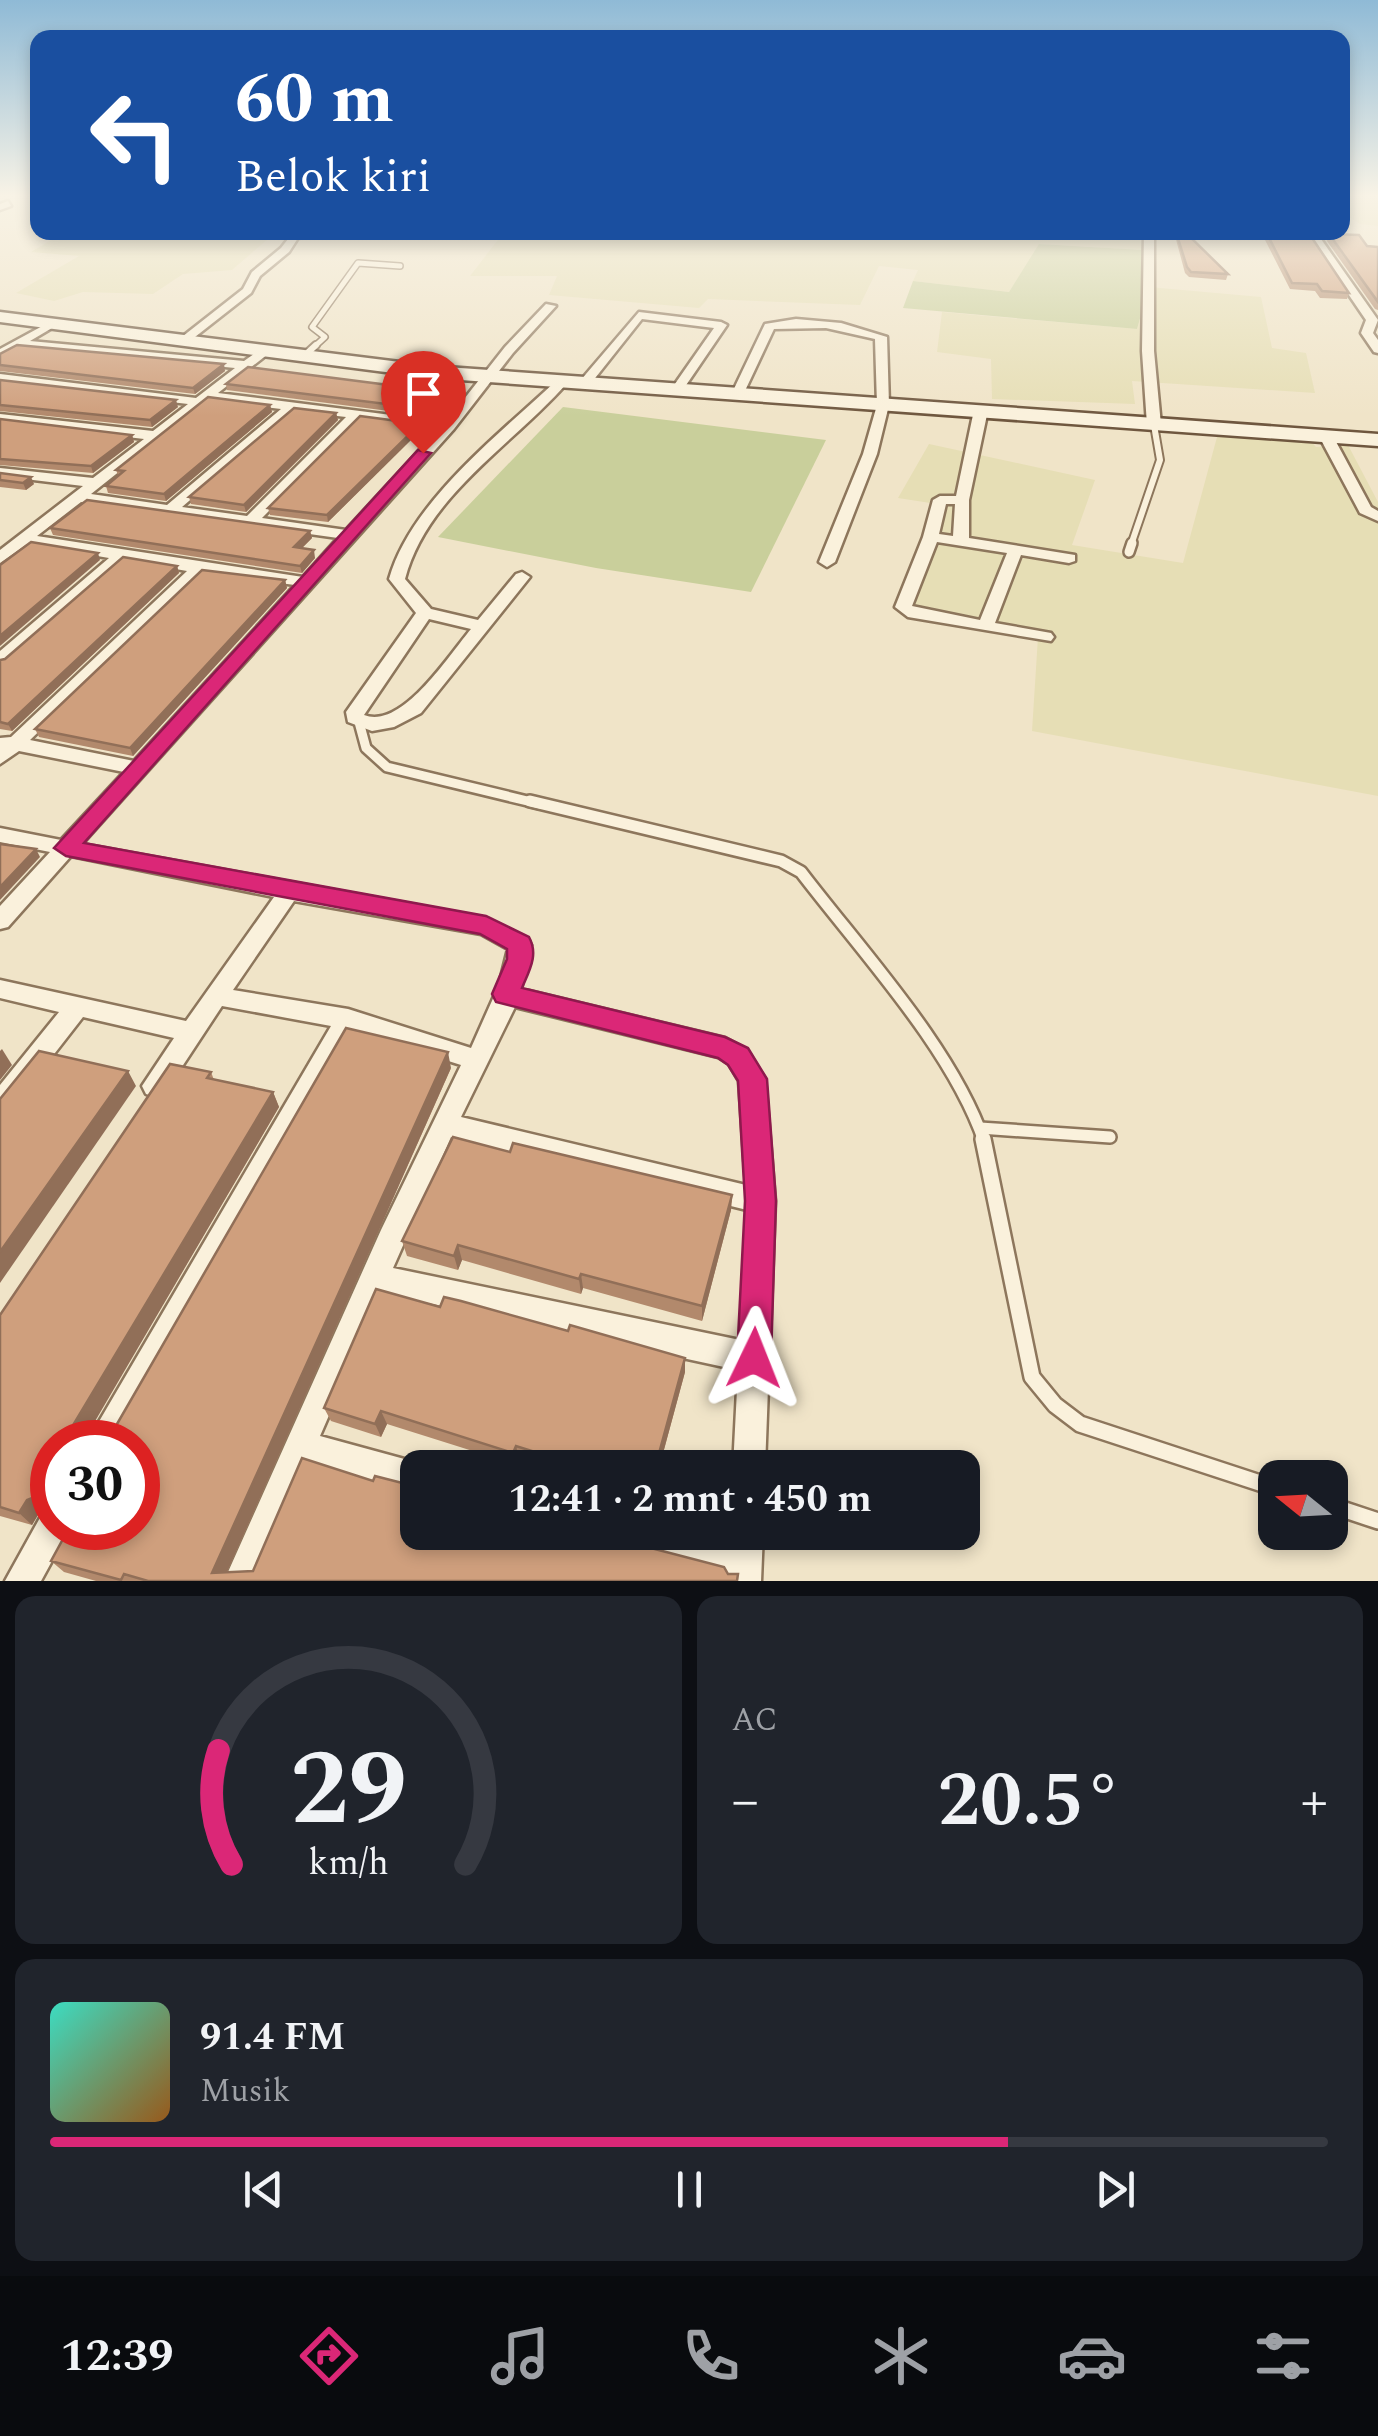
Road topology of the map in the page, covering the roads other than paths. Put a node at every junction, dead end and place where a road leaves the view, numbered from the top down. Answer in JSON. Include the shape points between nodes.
{"nodes":[{"id":1,"x":264,"y":268,"type":"edge"},
{"id":2,"x":354,"y":268,"type":"edge"},
{"id":3,"x":1149,"y":268,"type":"edge"},
{"id":4,"x":1336,"y":268,"type":"edge"},
{"id":5,"x":550,"y":306,"type":"dead end"},
{"id":6,"x":0,"y":317,"type":"edge"},
{"id":7,"x":48,"y":326,"type":"junction"},
{"id":8,"x":182,"y":342,"type":"junction"},
{"id":9,"x":20,"y":344,"type":"junction"},
{"id":10,"x":1378,"y":350,"type":"edge"},
{"id":11,"x":264,"y":352,"type":"junction"},
{"id":12,"x":0,"y":354,"type":"edge"},
{"id":13,"x":304,"y":356,"type":"junction"},
{"id":14,"x":246,"y":365,"type":"junction"},
{"id":15,"x":490,"y":376,"type":"junction"},
{"id":16,"x":0,"y":378,"type":"edge"},
{"id":17,"x":562,"y":382,"type":"junction"},
{"id":18,"x":584,"y":384,"type":"junction"},
{"id":19,"x":676,"y":391,"type":"junction"},
{"id":20,"x":737,"y":395,"type":"junction"},
{"id":21,"x":204,"y":399,"type":"junction"},
{"id":22,"x":883,"y":405,"type":"junction"},
{"id":23,"x":291,"y":407,"type":"junction"},
{"id":24,"x":981,"y":410,"type":"junction"},
{"id":25,"x":356,"y":416,"type":"junction"},
{"id":26,"x":0,"y":418,"type":"edge"},
{"id":27,"x":1154,"y":425,"type":"junction"},
{"id":28,"x":449,"y":426,"type":"junction"},
{"id":29,"x":157,"y":436,"type":"junction"},
{"id":30,"x":1327,"y":438,"type":"junction"},
{"id":31,"x":1378,"y":440,"type":"edge"},
{"id":32,"x":0,"y":472,"type":"edge"},
{"id":33,"x":97,"y":483,"type":"junction"},
{"id":34,"x":80,"y":497,"type":"junction"},
{"id":35,"x":962,"y":500,"type":"junction"},
{"id":36,"x":171,"y":509,"type":"junction"},
{"id":37,"x":1378,"y":517,"type":"edge"},
{"id":38,"x":250,"y":520,"type":"junction"},
{"id":39,"x":347,"y":535,"type":"junction"},
{"id":40,"x":930,"y":538,"type":"junction"},
{"id":41,"x":24,"y":540,"type":"junction"},
{"id":42,"x":961,"y":542,"type":"junction"},
{"id":43,"x":1016,"y":549,"type":"junction"},
{"id":44,"x":1129,"y":552,"type":"dead end"},
{"id":45,"x":121,"y":555,"type":"junction"},
{"id":46,"x":0,"y":558,"type":"edge"},
{"id":47,"x":1069,"y":558,"type":"dead end"},
{"id":48,"x":827,"y":562,"type":"dead end"},
{"id":49,"x":200,"y":568,"type":"junction"},
{"id":50,"x":522,"y":577,"type":"dead end"},
{"id":51,"x":306,"y":582,"type":"junction"},
{"id":52,"x":425,"y":613,"type":"junction"},
{"id":53,"x":986,"y":625,"type":"junction"},
{"id":54,"x":482,"y":626,"type":"junction"},
{"id":55,"x":1045,"y":637,"type":"dead end"},
{"id":56,"x":0,"y":660,"type":"edge"},
{"id":57,"x":359,"y":722,"type":"junction"},
{"id":58,"x":8,"y":742,"type":"edge"},
{"id":59,"x":0,"y":758,"type":"edge"},
{"id":60,"x":138,"y":768,"type":"junction"},
{"id":61,"x":0,"y":835,"type":"edge"},
{"id":62,"x":66,"y":848,"type":"junction"},
{"id":63,"x":289,"y":892,"type":"junction"},
{"id":64,"x":0,"y":920,"type":"edge"},
{"id":65,"x":0,"y":989,"type":"edge"},
{"id":66,"x":506,"y":994,"type":"junction"},
{"id":67,"x":216,"y":996,"type":"junction"},
{"id":68,"x":78,"y":1006,"type":"junction"},
{"id":69,"x":348,"y":1018,"type":"junction"},
{"id":70,"x":192,"y":1032,"type":"junction"},
{"id":71,"x":477,"y":1060,"type":"junction"},
{"id":72,"x":0,"y":1104,"type":"edge"},
{"id":73,"x":139,"y":1111,"type":"edge"},
{"id":74,"x":444,"y":1124,"type":"junction"},
{"id":75,"x":980,"y":1128,"type":"junction"},
{"id":76,"x":1110,"y":1137,"type":"dead end"},
{"id":77,"x":761,"y":1201,"type":"junction"},
{"id":78,"x":376,"y":1278,"type":"junction"},
{"id":79,"x":754,"y":1358,"type":"junction"},
{"id":80,"x":116,"y":1420,"type":"edge"},
{"id":81,"x":300,"y":1447,"type":"junction"},
{"id":82,"x":750,"y":1450,"type":"edge"},
{"id":83,"x":400,"y":1473,"type":"edge"},
{"id":84,"x":1258,"y":1482,"type":"edge"},
{"id":85,"x":1348,"y":1511,"type":"edge"},
{"id":86,"x":1378,"y":1520,"type":"edge"},
{"id":87,"x":41,"y":1550,"type":"edge"},
{"id":88,"x":705,"y":1550,"type":"edge"},
{"id":89,"x":745,"y":1559,"type":"edge"},
{"id":90,"x":22,"y":1581,"type":"edge"},
{"id":91,"x":241,"y":1581,"type":"edge"}],
"edges":[{"from":1,"to":8,"type":"street","via":[[247,292]]},
{"from":2,"to":13,"type":"lane","via":[[312,327],[325,337]]},
{"from":3,"to":27,"type":"street"},
{"from":4,"to":10,"type":"street","via":[[1372,320],[1367,333]]},
{"from":5,"to":15,"type":"street"},
{"from":6,"to":7,"type":"street"},
{"from":7,"to":8,"type":"street"},
{"from":7,"to":9,"type":"street"},
{"from":8,"to":11,"type":"street"},
{"from":9,"to":12,"type":"street"},
{"from":9,"to":14,"type":"street"},
{"from":11,"to":13,"type":"street"},
{"from":11,"to":14,"type":"street"},
{"from":13,"to":15,"type":"street"},
{"from":14,"to":21,"type":"street"},
{"from":15,"to":17,"type":"street"},
{"from":15,"to":28,"type":"street"},
{"from":16,"to":21,"type":"street"},
{"from":17,"to":18,"type":"street"},
{"from":17,"to":52,"type":"street","via":[[439,504],[407,546],[397,580]]},
{"from":18,"to":19,"type":"street"},
{"from":18,"to":19,"type":"street","via":[[639,315],[721,325]]},
{"from":19,"to":20,"type":"street"},
{"from":20,"to":22,"type":"street"},
{"from":20,"to":22,"type":"street","via":[[769,326],[787,323],[882,337]]},
{"from":21,"to":23,"type":"street"},
{"from":21,"to":29,"type":"street"},
{"from":22,"to":24,"type":"street"},
{"from":22,"to":48,"type":"street"},
{"from":23,"to":25,"type":"street"},
{"from":23,"to":36,"type":"street"},
{"from":24,"to":27,"type":"street"},
{"from":24,"to":35,"type":"street"},
{"from":25,"to":28,"type":"street"},
{"from":25,"to":38,"type":"street"},
{"from":26,"to":29,"type":"street"},
{"from":27,"to":30,"type":"street"},
{"from":27,"to":44,"type":"lane","via":[[1160,460]]},
{"from":28,"to":39,"type":"street"},
{"from":29,"to":33,"type":"street"},
{"from":30,"to":31,"type":"street"},
{"from":30,"to":37,"type":"street","via":[[1365,510]]},
{"from":32,"to":33,"type":"street"},
{"from":33,"to":34,"type":"street"},
{"from":34,"to":36,"type":"street"},
{"from":34,"to":41,"type":"street"},
{"from":35,"to":40,"type":"street","via":[[940,500]]},
{"from":35,"to":42,"type":"street"},
{"from":36,"to":38,"type":"street"},
{"from":38,"to":39,"type":"street"},
{"from":39,"to":51,"type":"street"},
{"from":40,"to":42,"type":"street"},
{"from":40,"to":53,"type":"street","via":[[904,610]]},
{"from":41,"to":45,"type":"street"},
{"from":41,"to":46,"type":"street"},
{"from":42,"to":43,"type":"street"},
{"from":43,"to":47,"type":"street"},
{"from":43,"to":53,"type":"street"},
{"from":45,"to":49,"type":"street"},
{"from":45,"to":56,"type":"street"},
{"from":49,"to":51,"type":"street"},
{"from":49,"to":58,"type":"street"},
{"from":50,"to":54,"type":"street"},
{"from":51,"to":60,"type":"street"},
{"from":52,"to":54,"type":"street"},
{"from":52,"to":57,"type":"street","via":[[355,712]]},
{"from":53,"to":55,"type":"street"},
{"from":54,"to":57,"type":"street","via":[[414,709],[387,723]]},
{"from":57,"to":75,"type":"lane","via":[[368,754],[387,767],[797,869],[948,1063]]},
{"from":58,"to":59,"type":"street"},
{"from":58,"to":60,"type":"street"},
{"from":60,"to":62,"type":"street"},
{"from":61,"to":62,"type":"street"},
{"from":62,"to":63,"type":"street"},
{"from":62,"to":64,"type":"street"},
{"from":63,"to":66,"type":"street","via":[[486,926],[520,944]]},
{"from":63,"to":67,"type":"street"},
{"from":65,"to":68,"type":"street"},
{"from":66,"to":71,"type":"street"},
{"from":66,"to":77,"type":"street","via":[[738,1056],[752,1079]]},
{"from":67,"to":69,"type":"street"},
{"from":67,"to":70,"type":"street"},
{"from":68,"to":70,"type":"street"},
{"from":68,"to":72,"type":"street"},
{"from":69,"to":71,"type":"street"},
{"from":69,"to":80,"type":"street"},
{"from":70,"to":73,"type":"street"},
{"from":71,"to":74,"type":"street"},
{"from":74,"to":77,"type":"street"},
{"from":74,"to":78,"type":"street"},
{"from":75,"to":76,"type":"lane"},
{"from":75,"to":84,"type":"lane","via":[[1032,1377],[1080,1424]]},
{"from":77,"to":79,"type":"street"},
{"from":78,"to":79,"type":"street"},
{"from":78,"to":81,"type":"street"},
{"from":79,"to":82,"type":"street"},
{"from":81,"to":83,"type":"street"},
{"from":81,"to":91,"type":"street"},
{"from":85,"to":86,"type":"lane"},
{"from":87,"to":90,"type":"street"},
{"from":88,"to":89,"type":"street"}]}
